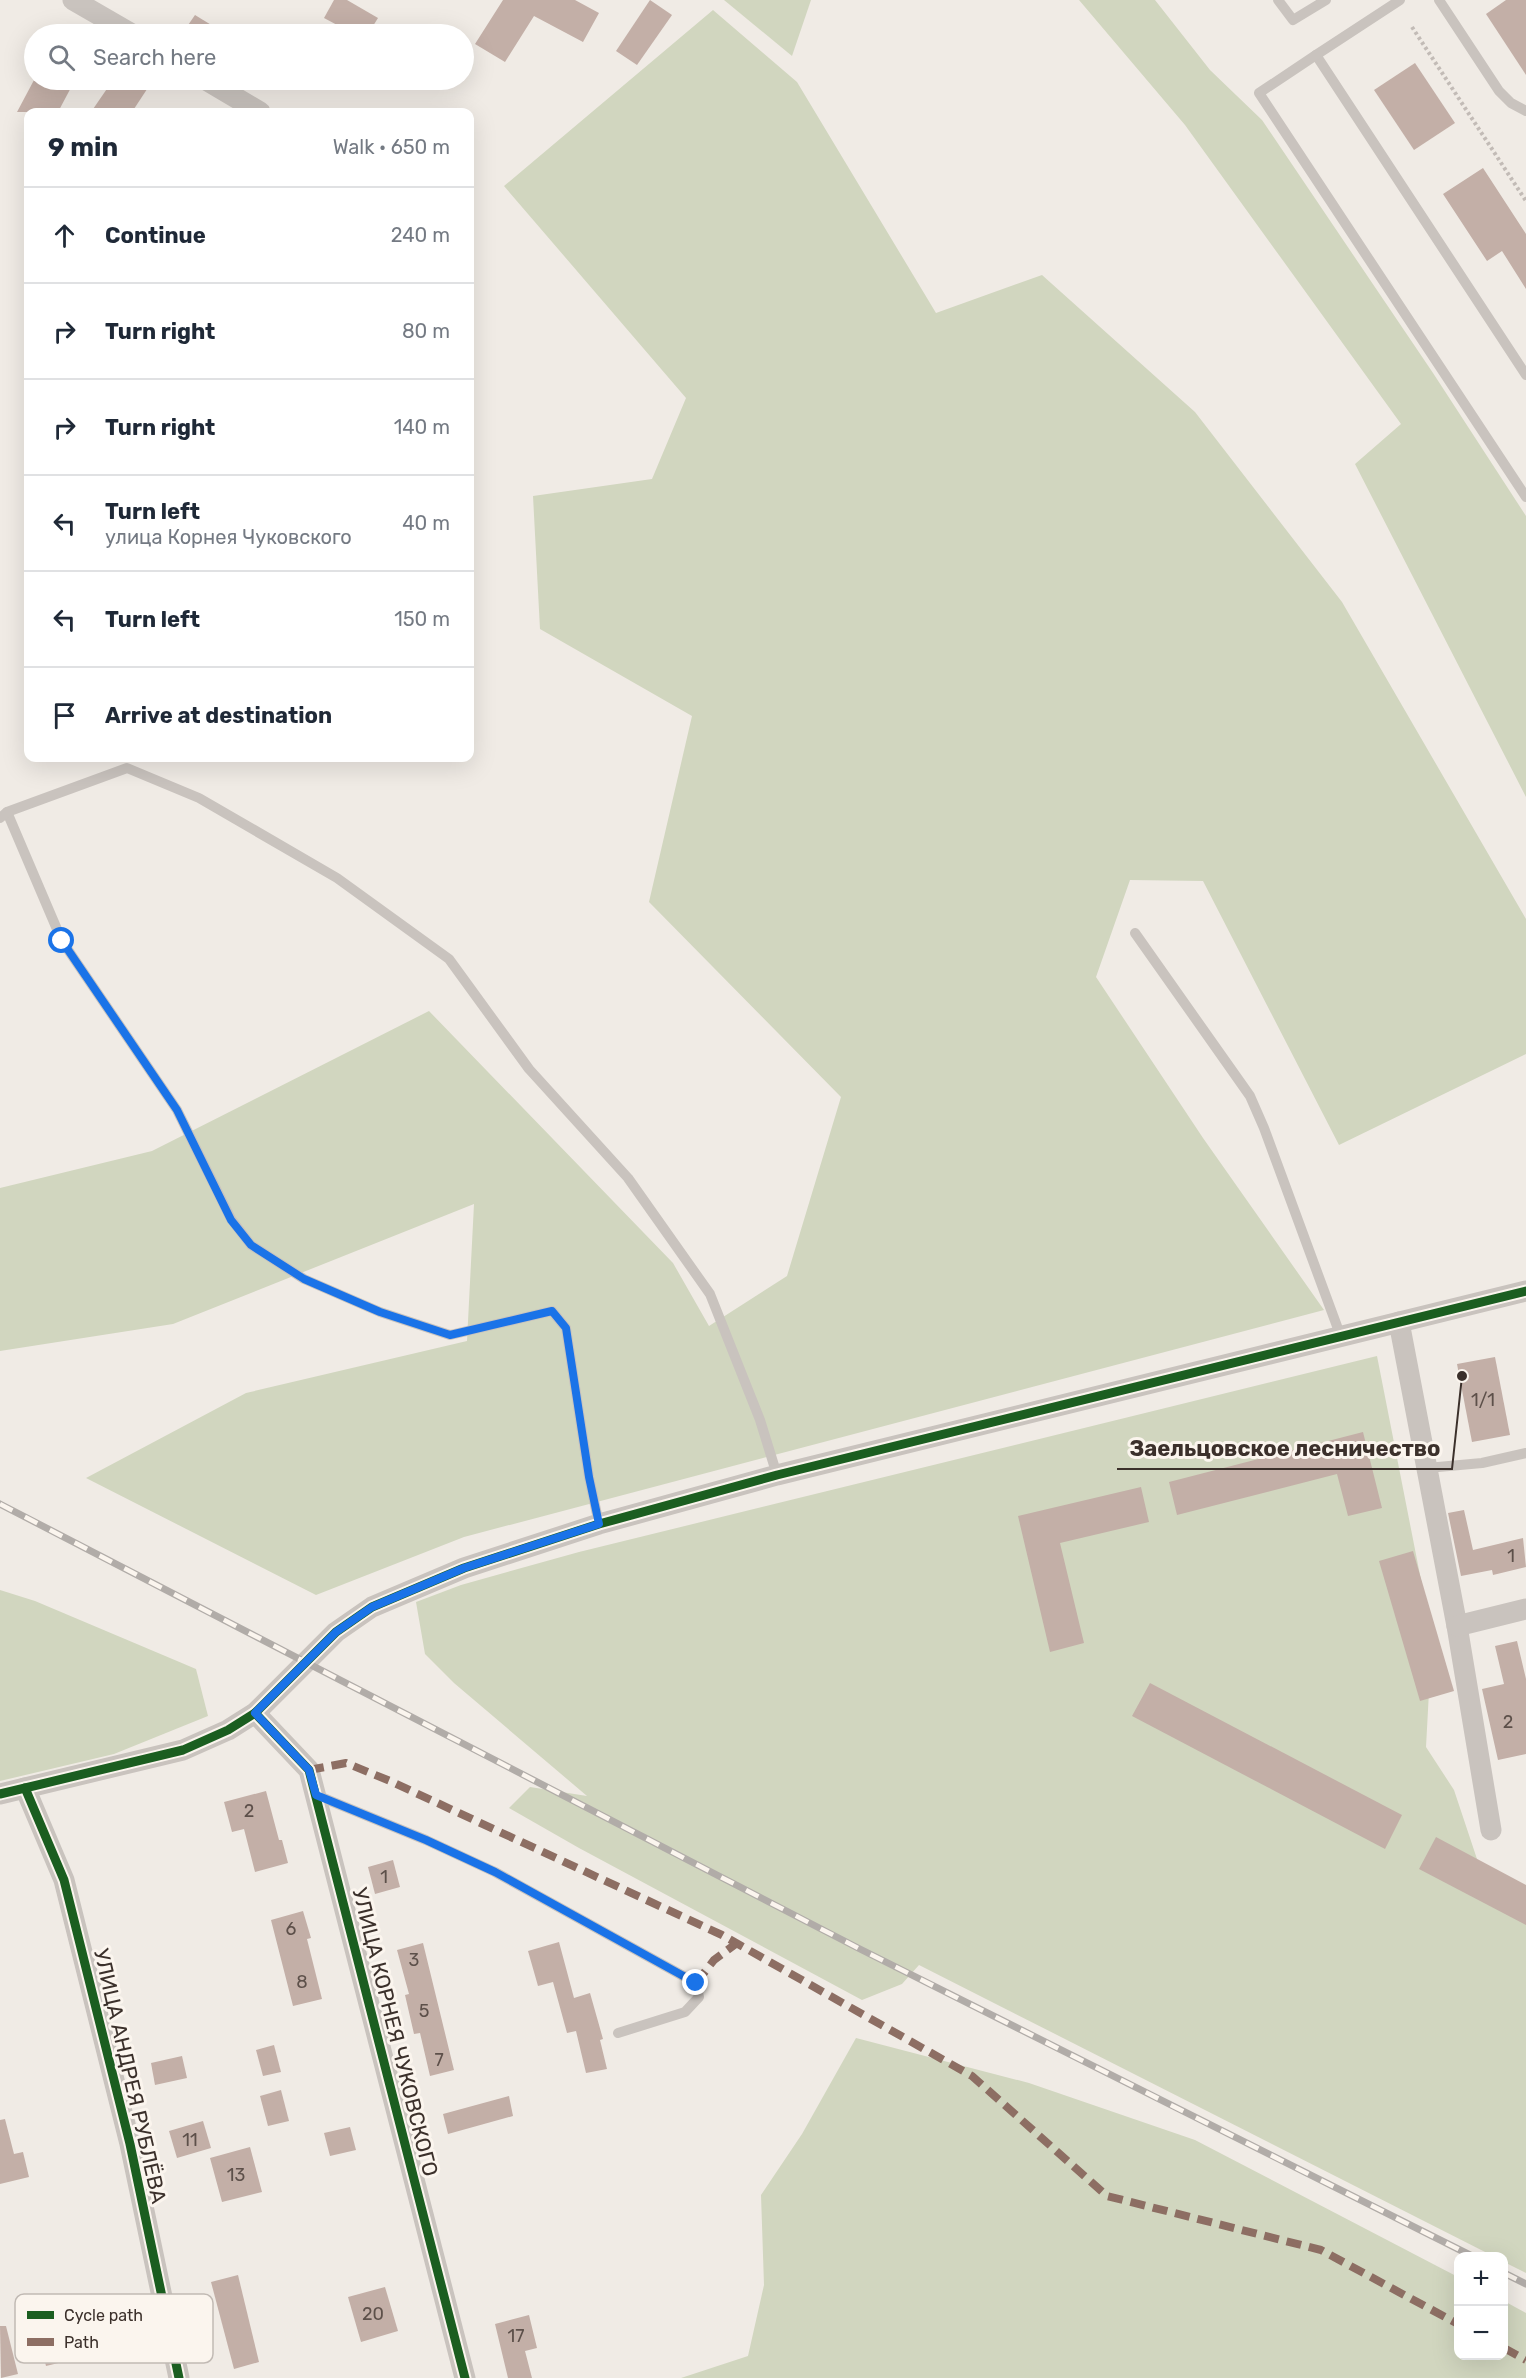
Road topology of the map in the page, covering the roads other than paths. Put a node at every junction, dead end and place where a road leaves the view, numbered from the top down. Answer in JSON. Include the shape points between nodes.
{"nodes":[{"id":1,"x":73,"y":0,"type":"edge"},
{"id":2,"x":1278,"y":0,"type":"edge"},
{"id":3,"x":1326,"y":0,"type":"edge"},
{"id":4,"x":1400,"y":0,"type":"edge"},
{"id":5,"x":1439,"y":0,"type":"edge"},
{"id":6,"x":115,"y":24,"type":"edge"},
{"id":7,"x":1316,"y":55,"type":"junction"},
{"id":8,"x":223,"y":90,"type":"edge"},
{"id":9,"x":253,"y":108,"type":"edge"},
{"id":10,"x":1526,"y":111,"type":"edge"},
{"id":11,"x":1526,"y":375,"type":"edge"},
{"id":12,"x":1526,"y":497,"type":"edge"},
{"id":13,"x":4,"y":815,"type":"edge"},
{"id":14,"x":1135,"y":933,"type":"dead end"},
{"id":15,"x":1526,"y":1291,"type":"edge"},
{"id":16,"x":1399,"y":1322,"type":"junction"},
{"id":17,"x":1341,"y":1337,"type":"junction"},
{"id":18,"x":1526,"y":1453,"type":"edge"},
{"id":19,"x":1427,"y":1468,"type":"junction"},
{"id":20,"x":777,"y":1475,"type":"junction"},
{"id":21,"x":599,"y":1524,"type":"junction"},
{"id":22,"x":1526,"y":1609,"type":"edge"},
{"id":23,"x":1457,"y":1626,"type":"junction"},
{"id":24,"x":255,"y":1713,"type":"junction"},
{"id":25,"x":25,"y":1788,"type":"junction"},
{"id":26,"x":0,"y":1794,"type":"edge"},
{"id":27,"x":316,"y":1795,"type":"junction"},
{"id":28,"x":1491,"y":1830,"type":"dead end"},
{"id":29,"x":618,"y":2033,"type":"dead end"},
{"id":30,"x":161,"y":2294,"type":"edge"},
{"id":31,"x":176,"y":2363,"type":"edge"},
{"id":32,"x":179,"y":2378,"type":"edge"},
{"id":33,"x":465,"y":2378,"type":"edge"}],
"edges":[{"from":1,"to":6,"type":"street"},
{"from":2,"to":3,"type":"lane","via":[[1293,20]]},
{"from":4,"to":7,"type":"lane"},
{"from":5,"to":10,"type":"lane","via":[[1499,91]]},
{"from":7,"to":11,"type":"lane"},
{"from":7,"to":12,"type":"lane","via":[[1258,93]]},
{"from":8,"to":9,"type":"street"},
{"from":13,"to":20,"type":"lane","via":[[127,768],[199,798],[337,878],[450,959],[529,1069],[628,1178],[710,1294],[760,1420]]},
{"from":13,"to":21,"type":"lane","via":[[62,941],[177,1110],[231,1220],[251,1245],[304,1279],[380,1312],[450,1335],[552,1311],[566,1328]]},
{"from":14,"to":17,"type":"lane","via":[[1250,1096]]},
{"from":15,"to":16,"type":"street"},
{"from":16,"to":17,"type":"street"},
{"from":16,"to":19,"type":"street"},
{"from":17,"to":20,"type":"street"},
{"from":18,"to":19,"type":"lane","via":[[1482,1463]]},
{"from":19,"to":23,"type":"street"},
{"from":20,"to":21,"type":"street"},
{"from":21,"to":24,"type":"street","via":[[464,1568],[372,1607],[336,1632]]},
{"from":22,"to":23,"type":"street"},
{"from":23,"to":28,"type":"street"},
{"from":24,"to":25,"type":"street","via":[[183,1750]]},
{"from":24,"to":27,"type":"street","name":"УЛИЦА КОРНЕЯ ЧУКОВСКОГО","via":[[309,1770]]},
{"from":25,"to":26,"type":"street"},
{"from":25,"to":30,"type":"street","name":"УЛИЦА АНДРЕЯ РУБЛЁВА","via":[[64,1880],[130,2144]]},
{"from":27,"to":29,"type":"lane","via":[[495,1872],[696,1983],[699,1997],[685,2012]]},
{"from":27,"to":33,"type":"street","name":"УЛИЦА КОРНЕЯ ЧУКОВСКОГО"},
{"from":31,"to":32,"type":"street","name":"УЛИЦА АНДРЕЯ РУБЛЁВА"}]}
